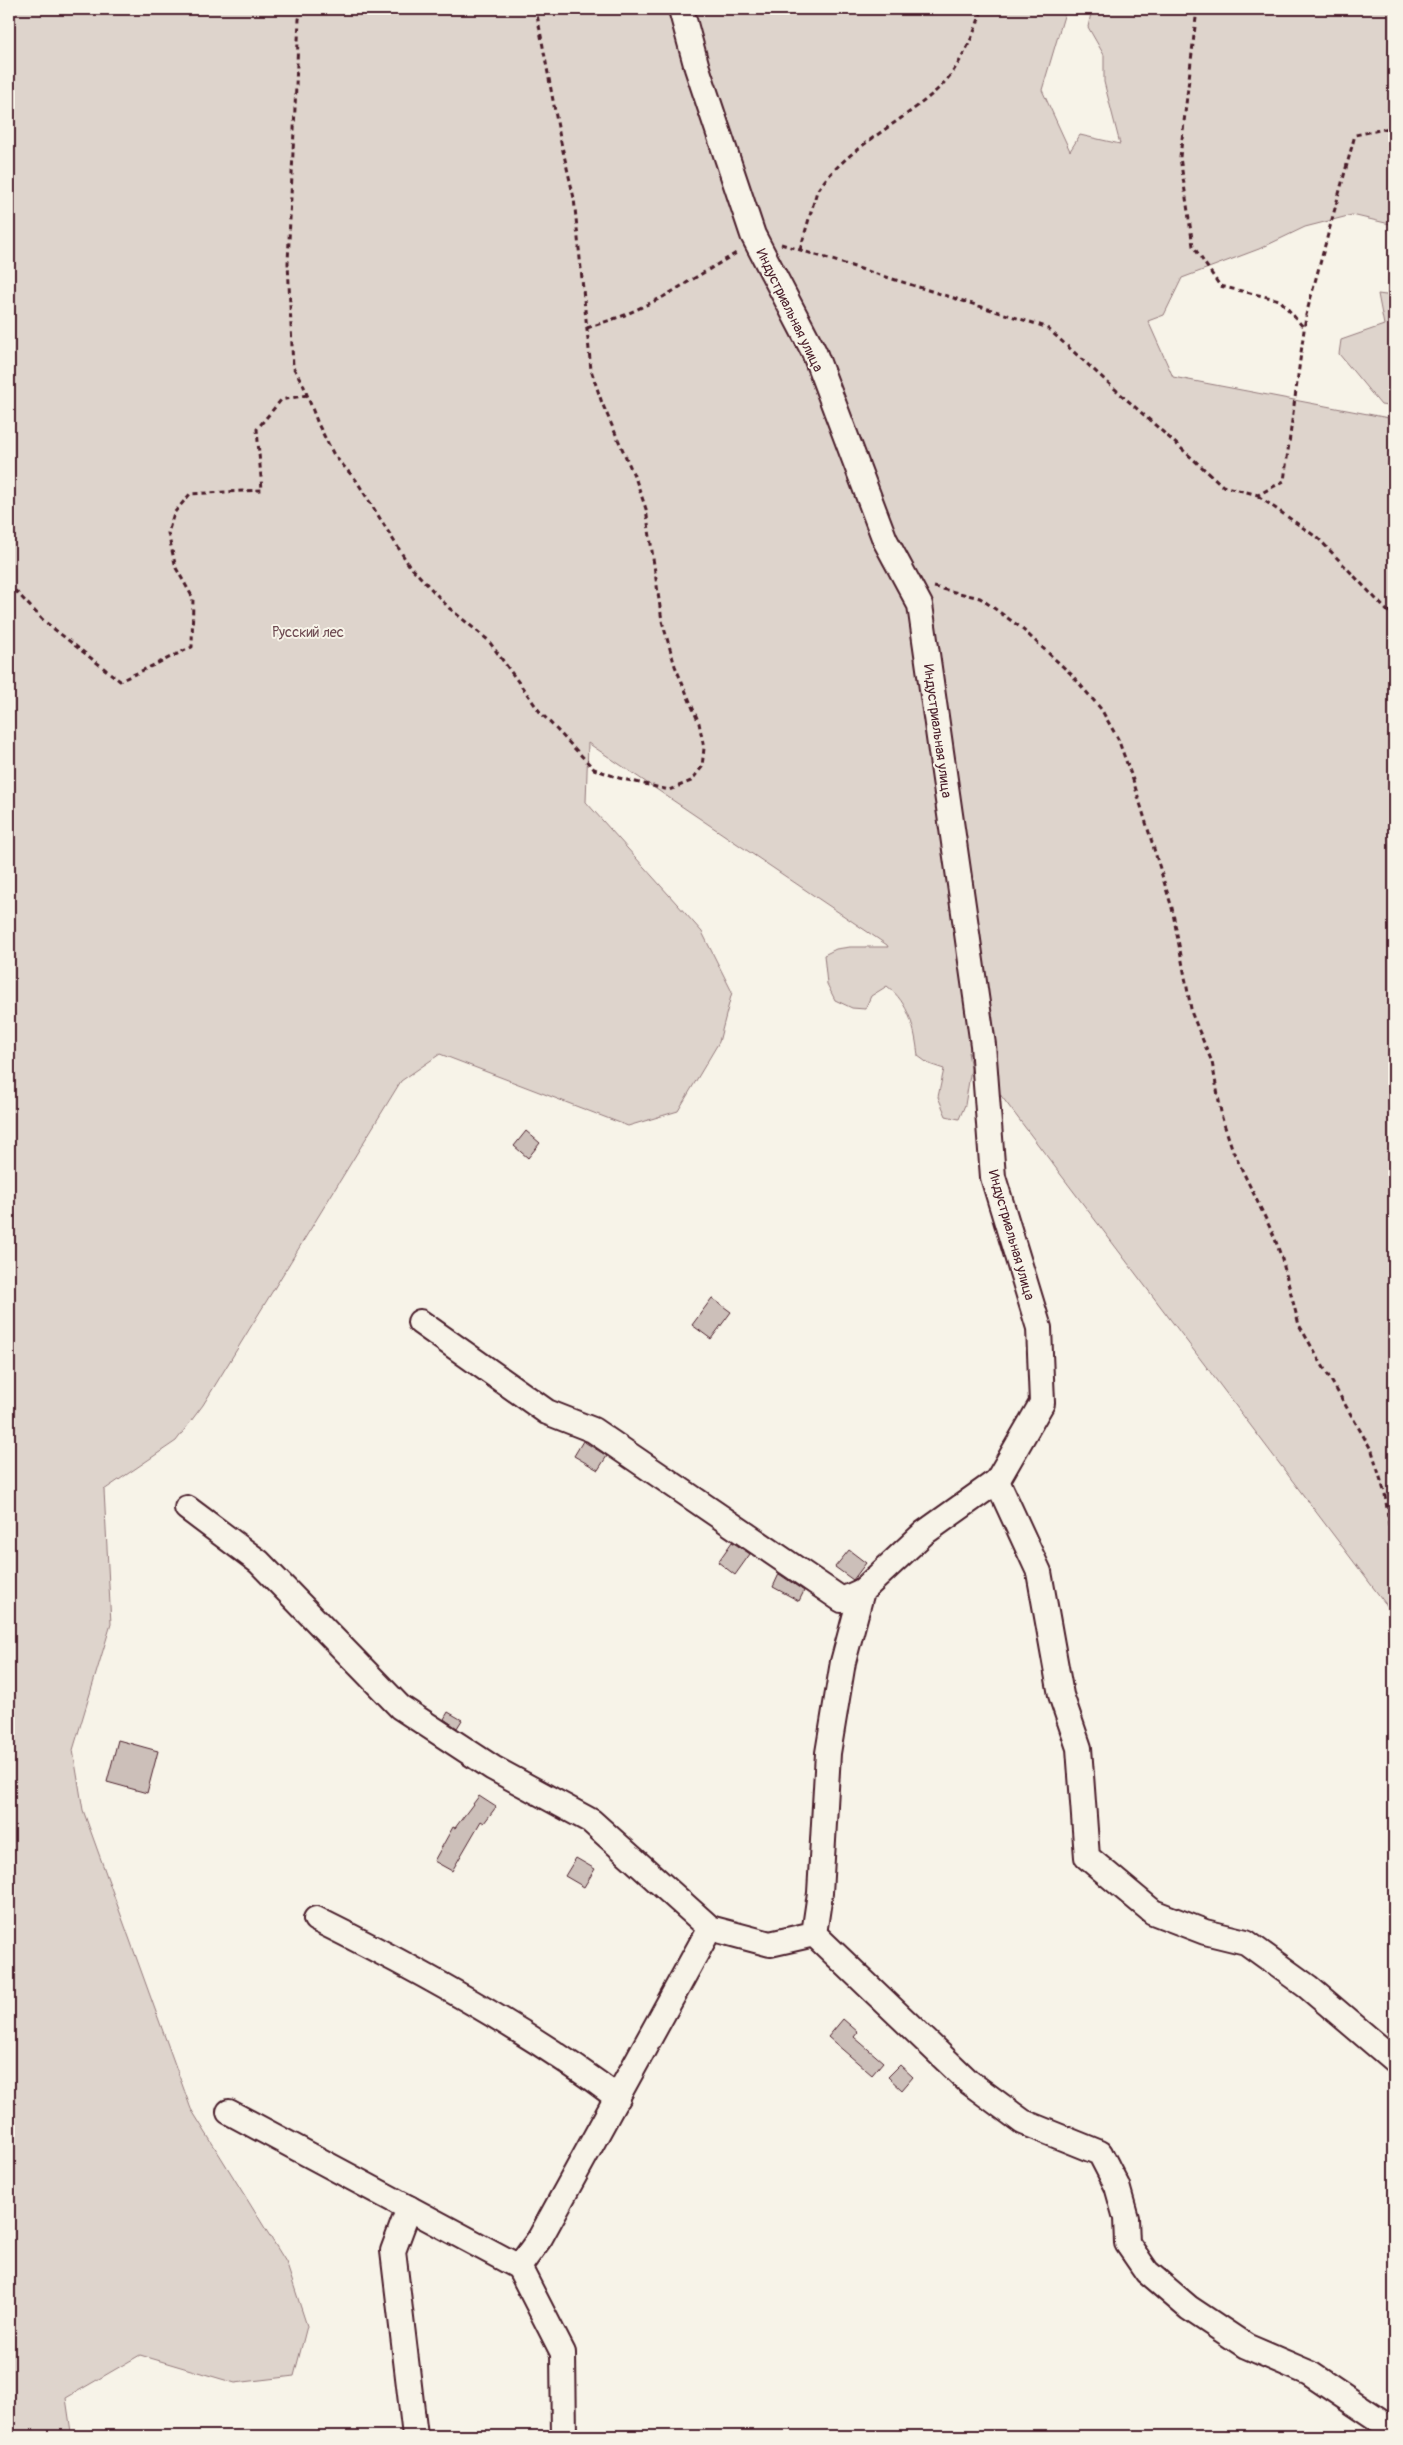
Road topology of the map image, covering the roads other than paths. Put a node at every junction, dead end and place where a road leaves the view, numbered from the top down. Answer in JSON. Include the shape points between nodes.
{"nodes":[{"id":1,"x":681,"y":9,"type":"edge"},
{"id":2,"x":420,"y":1322,"type":"dead end"},
{"id":3,"x":997,"y":1481,"type":"junction"},
{"id":4,"x":186,"y":1508,"type":"dead end"},
{"id":5,"x":862,"y":1591,"type":"junction"},
{"id":6,"x":316,"y":1919,"type":"dead end"},
{"id":7,"x":710,"y":1928,"type":"junction"},
{"id":8,"x":814,"y":1934,"type":"junction"},
{"id":9,"x":1394,"y":2060,"type":"edge"},
{"id":10,"x":618,"y":2098,"type":"junction"},
{"id":11,"x":229,"y":2112,"type":"dead end"},
{"id":12,"x":409,"y":2208,"type":"junction"},
{"id":13,"x":519,"y":2267,"type":"junction"},
{"id":14,"x":1394,"y":2430,"type":"edge"},
{"id":15,"x":414,"y":2436,"type":"edge"},
{"id":16,"x":564,"y":2436,"type":"edge"}],
"edges":[{"from":1,"to":3,"type":"street","name":"Индустриальная улица","via":[[697,68],[754,235],[814,352],[885,540],[920,605],[983,1045],[993,1177],[1039,1328],[1042,1403]]},
{"from":2,"to":5,"type":"street","via":[[547,1412],[593,1430],[842,1600]]},
{"from":3,"to":5,"type":"street","via":[[924,1533]]},
{"from":3,"to":9,"type":"street","via":[[1039,1572],[1061,1695],[1079,1748],[1086,1857],[1153,1912],[1205,1932],[1246,1942],[1308,1987]]},
{"from":4,"to":7,"type":"street","via":[[259,1562],[400,1707],[493,1768],[591,1821]]},
{"from":5,"to":8,"type":"street","via":[[843,1662],[828,1753],[820,1894]]},
{"from":6,"to":10,"type":"street","via":[[378,1950],[565,2058]]},
{"from":7,"to":8,"type":"street","via":[[770,1944]]},
{"from":7,"to":10,"type":"street"},
{"from":8,"to":14,"type":"street","via":[[969,2082],[1023,2122],[1100,2153],[1117,2186],[1126,2218],[1127,2243],[1147,2272],[1189,2308],[1246,2346],[1309,2373]]},
{"from":10,"to":13,"type":"street","via":[[540,2238]]},
{"from":11,"to":12,"type":"street"},
{"from":12,"to":13,"type":"street"},
{"from":12,"to":15,"type":"street","via":[[393,2250]]},
{"from":13,"to":16,"type":"street","via":[[563,2353]]}]}
